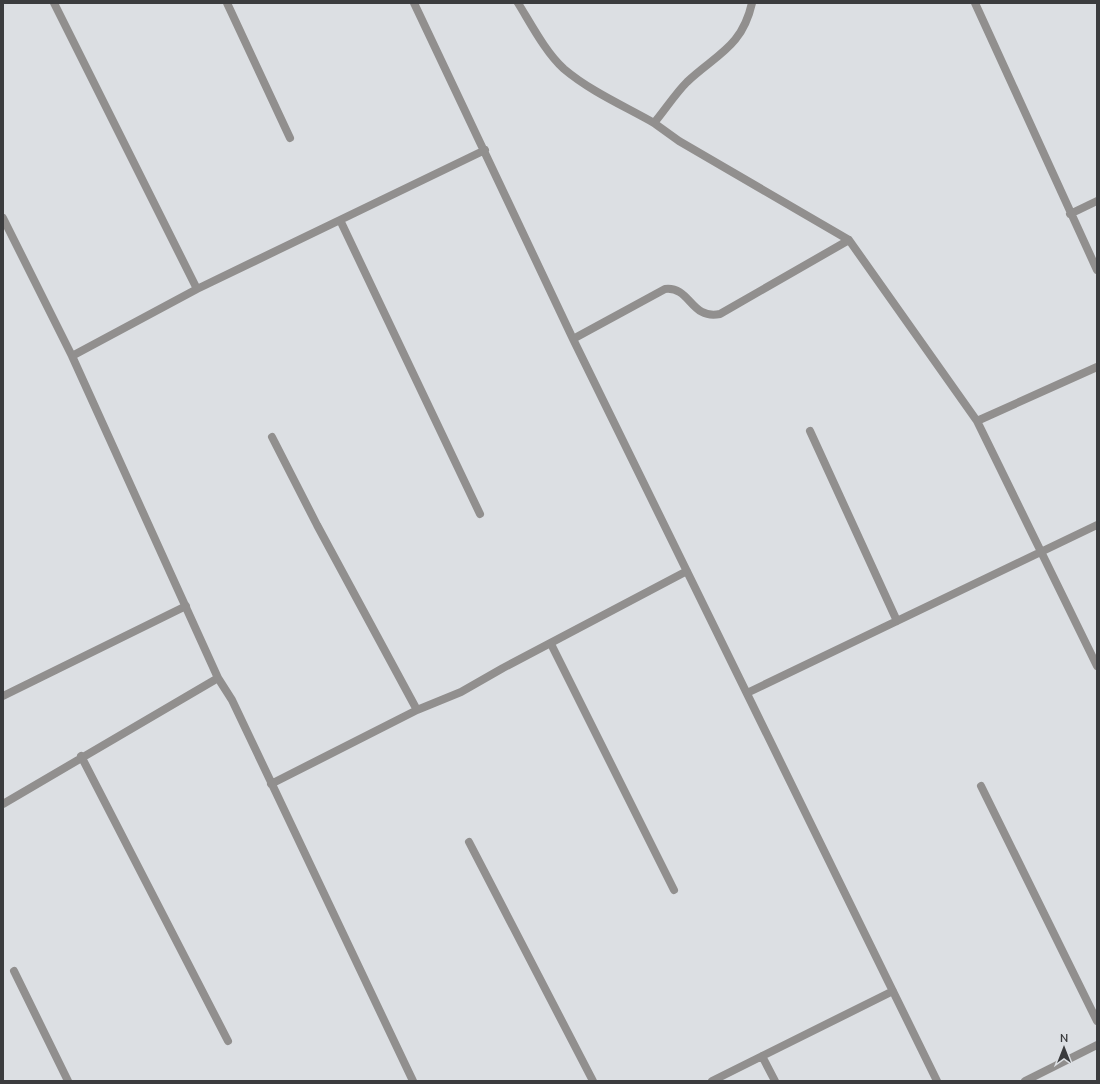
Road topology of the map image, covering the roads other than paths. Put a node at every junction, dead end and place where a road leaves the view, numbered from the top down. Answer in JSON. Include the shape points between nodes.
{"nodes":[{"id":1,"x":54,"y":3,"type":"edge"},
{"id":2,"x":227,"y":3,"type":"edge"},
{"id":3,"x":414,"y":3,"type":"edge"},
{"id":4,"x":518,"y":3,"type":"edge"},
{"id":5,"x":752,"y":3,"type":"edge"},
{"id":6,"x":975,"y":3,"type":"edge"},
{"id":7,"x":654,"y":123,"type":"junction"},
{"id":8,"x":290,"y":138,"type":"dead end"},
{"id":9,"x":485,"y":150,"type":"junction"},
{"id":10,"x":1097,"y":201,"type":"edge"},
{"id":11,"x":1070,"y":214,"type":"junction"},
{"id":12,"x":3,"y":218,"type":"edge"},
{"id":13,"x":340,"y":220,"type":"junction"},
{"id":14,"x":849,"y":240,"type":"junction"},
{"id":15,"x":1097,"y":270,"type":"edge"},
{"id":16,"x":197,"y":289,"type":"junction"},
{"id":17,"x":573,"y":339,"type":"junction"},
{"id":18,"x":72,"y":356,"type":"junction"},
{"id":19,"x":1097,"y":367,"type":"edge"},
{"id":20,"x":977,"y":421,"type":"junction"},
{"id":21,"x":810,"y":431,"type":"dead end"},
{"id":22,"x":272,"y":437,"type":"dead end"},
{"id":23,"x":480,"y":514,"type":"dead end"},
{"id":24,"x":1097,"y":525,"type":"edge"},
{"id":25,"x":1041,"y":552,"type":"junction"},
{"id":26,"x":687,"y":571,"type":"junction"},
{"id":27,"x":186,"y":606,"type":"junction"},
{"id":28,"x":897,"y":621,"type":"junction"},
{"id":29,"x":551,"y":644,"type":"junction"},
{"id":30,"x":1097,"y":666,"type":"edge"},
{"id":31,"x":218,"y":678,"type":"junction"},
{"id":32,"x":747,"y":693,"type":"junction"},
{"id":33,"x":3,"y":696,"type":"edge"},
{"id":34,"x":417,"y":710,"type":"junction"},
{"id":35,"x":81,"y":756,"type":"junction"},
{"id":36,"x":271,"y":784,"type":"junction"},
{"id":37,"x":981,"y":786,"type":"dead end"},
{"id":38,"x":3,"y":804,"type":"edge"},
{"id":39,"x":469,"y":842,"type":"dead end"},
{"id":40,"x":674,"y":890,"type":"dead end"},
{"id":41,"x":14,"y":971,"type":"dead end"},
{"id":42,"x":893,"y":991,"type":"junction"},
{"id":43,"x":1097,"y":1021,"type":"edge"},
{"id":44,"x":228,"y":1041,"type":"dead end"},
{"id":45,"x":1097,"y":1045,"type":"edge"},
{"id":46,"x":762,"y":1056,"type":"junction"},
{"id":47,"x":68,"y":1081,"type":"edge"},
{"id":48,"x":413,"y":1081,"type":"edge"},
{"id":49,"x":593,"y":1081,"type":"edge"},
{"id":50,"x":712,"y":1081,"type":"edge"},
{"id":51,"x":775,"y":1081,"type":"edge"},
{"id":52,"x":937,"y":1081,"type":"edge"},
{"id":53,"x":1025,"y":1081,"type":"edge"}],
"edges":[{"from":1,"to":16,"type":"street"},
{"from":2,"to":8,"type":"street"},
{"from":3,"to":9,"type":"street"},
{"from":4,"to":7,"type":"street","via":[[541,40],[564,68],[586,84]]},
{"from":5,"to":7,"type":"street","via":[[749,18],[735,42],[686,83]]},
{"from":6,"to":11,"type":"street"},
{"from":7,"to":14,"type":"street","via":[[679,141]]},
{"from":9,"to":13,"type":"street"},
{"from":9,"to":17,"type":"street"},
{"from":10,"to":11,"type":"street"},
{"from":11,"to":15,"type":"street"},
{"from":12,"to":18,"type":"street"},
{"from":13,"to":16,"type":"street"},
{"from":13,"to":23,"type":"street"},
{"from":14,"to":17,"type":"street","via":[[720,314],[703,314],[680,291],[665,289]]},
{"from":14,"to":20,"type":"street"},
{"from":16,"to":18,"type":"street"},
{"from":17,"to":26,"type":"street"},
{"from":18,"to":27,"type":"street"},
{"from":19,"to":20,"type":"street"},
{"from":20,"to":25,"type":"street"},
{"from":21,"to":28,"type":"street"},
{"from":22,"to":34,"type":"street"},
{"from":24,"to":25,"type":"street"},
{"from":25,"to":28,"type":"street"},
{"from":25,"to":30,"type":"street"},
{"from":26,"to":29,"type":"street"},
{"from":26,"to":32,"type":"street"},
{"from":27,"to":31,"type":"street"},
{"from":27,"to":33,"type":"street"},
{"from":28,"to":32,"type":"street"},
{"from":29,"to":34,"type":"street","via":[[461,692]]},
{"from":29,"to":40,"type":"street"},
{"from":31,"to":35,"type":"street"},
{"from":31,"to":36,"type":"street","via":[[232,700]]},
{"from":32,"to":42,"type":"street"},
{"from":34,"to":36,"type":"street"},
{"from":35,"to":38,"type":"street"},
{"from":35,"to":44,"type":"street"},
{"from":36,"to":48,"type":"street"},
{"from":37,"to":43,"type":"street"},
{"from":39,"to":49,"type":"street"},
{"from":41,"to":47,"type":"street"},
{"from":42,"to":46,"type":"street"},
{"from":42,"to":52,"type":"street"},
{"from":45,"to":53,"type":"street"},
{"from":46,"to":50,"type":"street"},
{"from":46,"to":51,"type":"street"}]}
